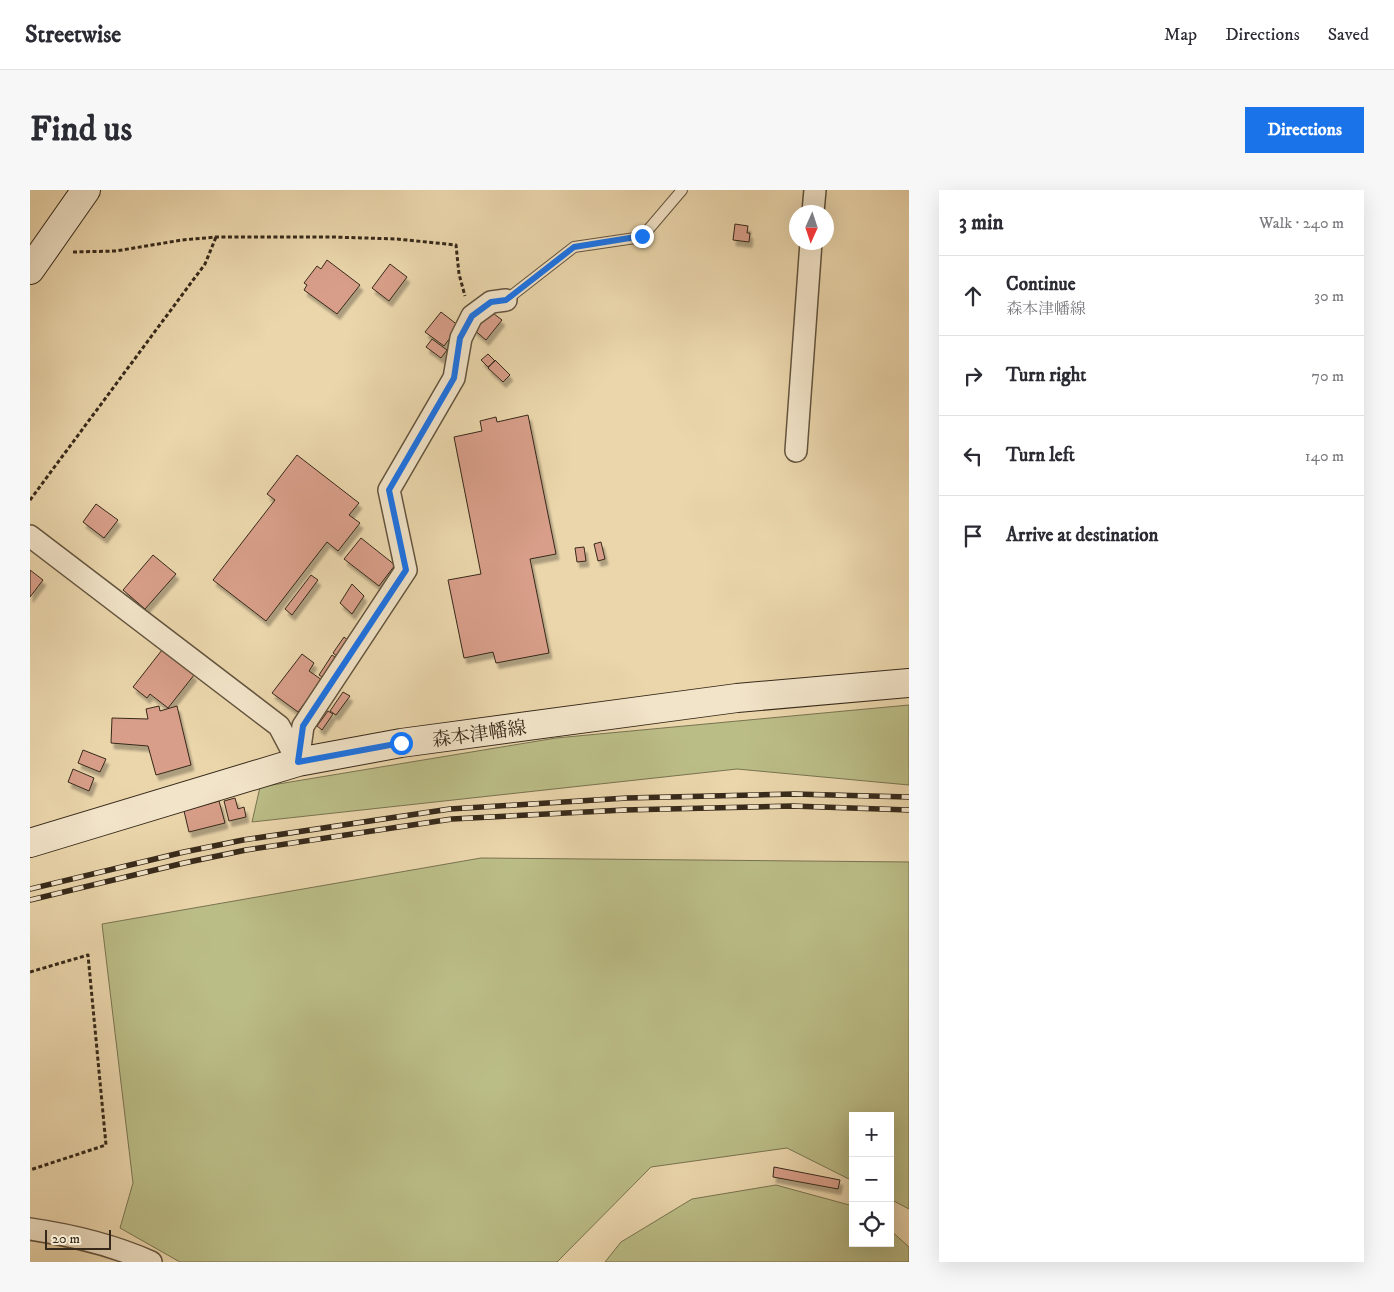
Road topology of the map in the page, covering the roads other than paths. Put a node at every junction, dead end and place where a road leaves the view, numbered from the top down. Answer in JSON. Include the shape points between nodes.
{"nodes":[{"id":1,"x":86,"y":190,"type":"edge"},
{"id":2,"x":682,"y":190,"type":"edge"},
{"id":3,"x":815,"y":190,"type":"edge"},
{"id":4,"x":814,"y":205,"type":"edge"},
{"id":5,"x":810,"y":250,"type":"edge"},
{"id":6,"x":30,"y":270,"type":"edge"},
{"id":7,"x":506,"y":300,"type":"joint"},
{"id":8,"x":796,"y":451,"type":"dead end"},
{"id":9,"x":30,"y":536,"type":"edge"},
{"id":10,"x":909,"y":683,"type":"edge"},
{"id":11,"x":298,"y":762,"type":"junction"},
{"id":12,"x":30,"y":843,"type":"edge"},
{"id":13,"x":30,"y":1229,"type":"edge"},
{"id":14,"x":151,"y":1262,"type":"edge"}],
"edges":[{"from":1,"to":6,"type":"main road"},
{"from":2,"to":7,"type":"lane","via":[[642,236],[574,247]]},
{"from":3,"to":4,"type":"street"},
{"from":5,"to":8,"type":"street"},
{"from":7,"to":11,"type":"street","via":[[491,302],[472,316],[460,338],[454,378],[389,490],[406,570],[303,726]]},
{"from":9,"to":11,"type":"street","via":[[279,726]]},
{"from":10,"to":11,"type":"main road","name":"森本津幡線","via":[[727,699],[401,743]]},
{"from":11,"to":12,"type":"main road","name":"森本津幡線"},
{"from":13,"to":14,"type":"street","via":[[123,1250]]}]}
